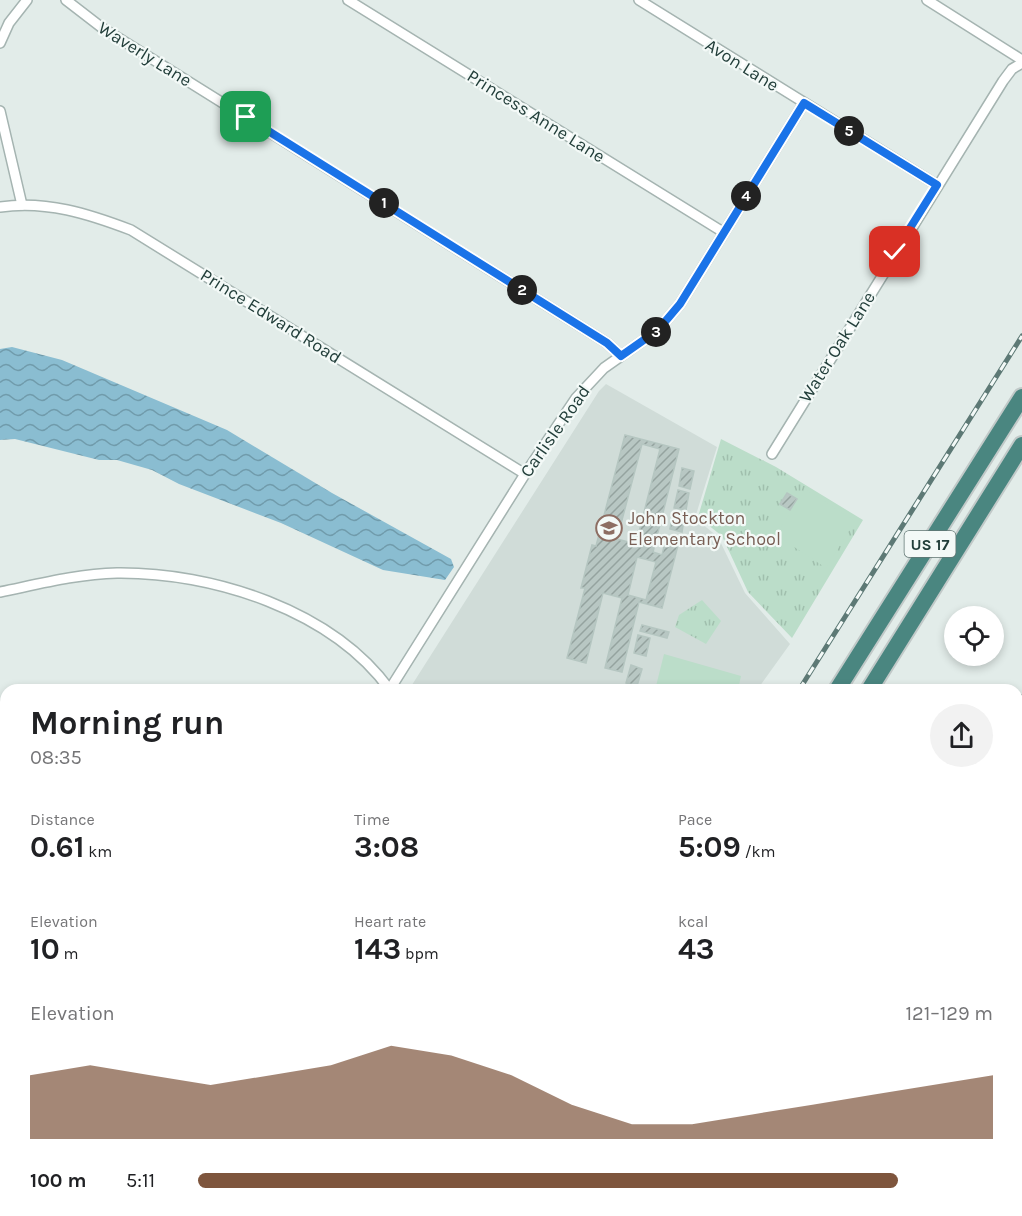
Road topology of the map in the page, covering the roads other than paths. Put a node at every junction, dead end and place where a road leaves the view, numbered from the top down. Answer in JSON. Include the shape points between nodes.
{"nodes":[{"id":1,"x":27,"y":0,"type":"edge"},
{"id":2,"x":66,"y":0,"type":"edge"},
{"id":3,"x":348,"y":0,"type":"edge"},
{"id":4,"x":639,"y":0,"type":"edge"},
{"id":5,"x":927,"y":0,"type":"edge"},
{"id":6,"x":0,"y":43,"type":"edge"},
{"id":7,"x":1022,"y":61,"type":"edge"},
{"id":8,"x":804,"y":103,"type":"junction"},
{"id":9,"x":0,"y":111,"type":"edge"},
{"id":10,"x":937,"y":185,"type":"junction"},
{"id":11,"x":22,"y":205,"type":"junction"},
{"id":12,"x":0,"y":207,"type":"edge"},
{"id":13,"x":723,"y":232,"type":"junction"},
{"id":14,"x":621,"y":356,"type":"junction"},
{"id":15,"x":1022,"y":397,"type":"edge"},
{"id":16,"x":1022,"y":445,"type":"edge"},
{"id":17,"x":772,"y":454,"type":"dead end"},
{"id":18,"x":525,"y":474,"type":"junction"},
{"id":19,"x":0,"y":592,"type":"edge"},
{"id":20,"x":386,"y":684,"type":"edge"},
{"id":21,"x":394,"y":684,"type":"edge"},
{"id":22,"x":841,"y":684,"type":"edge"},
{"id":23,"x":873,"y":684,"type":"edge"}],
"edges":[{"from":1,"to":6,"type":"street","via":[[9,23]]},
{"from":2,"to":14,"type":"street","name":"Waverly Lane","via":[[101,27],[607,343]]},
{"from":3,"to":13,"type":"street","name":"Princess Anne Lane"},
{"from":4,"to":8,"type":"street","name":"Avon Lane"},
{"from":5,"to":7,"type":"street"},
{"from":7,"to":10,"type":"street","name":"Water Oak Lane","via":[[1003,81]]},
{"from":8,"to":10,"type":"street","name":"Avon Lane"},
{"from":8,"to":13,"type":"street","name":"Carlisle Road"},
{"from":9,"to":11,"type":"street"},
{"from":10,"to":17,"type":"street","name":"Water Oak Lane"},
{"from":11,"to":12,"type":"street","name":"Prince Edward Road"},
{"from":11,"to":18,"type":"street","name":"Prince Edward Road","via":[[89,214],[131,230]]},
{"from":13,"to":14,"type":"street","name":"Carlisle Road","via":[[665,323]]},
{"from":14,"to":18,"type":"street","name":"Carlisle Road","via":[[591,380]]},
{"from":15,"to":22,"type":"highway","number":"US 17"},
{"from":16,"to":23,"type":"highway","number":"US 17"},
{"from":18,"to":21,"type":"street","name":"Carlisle Road"},
{"from":19,"to":20,"type":"street","via":[[65,578],[116,573],[155,574],[232,588],[267,600],[337,640]]}]}
